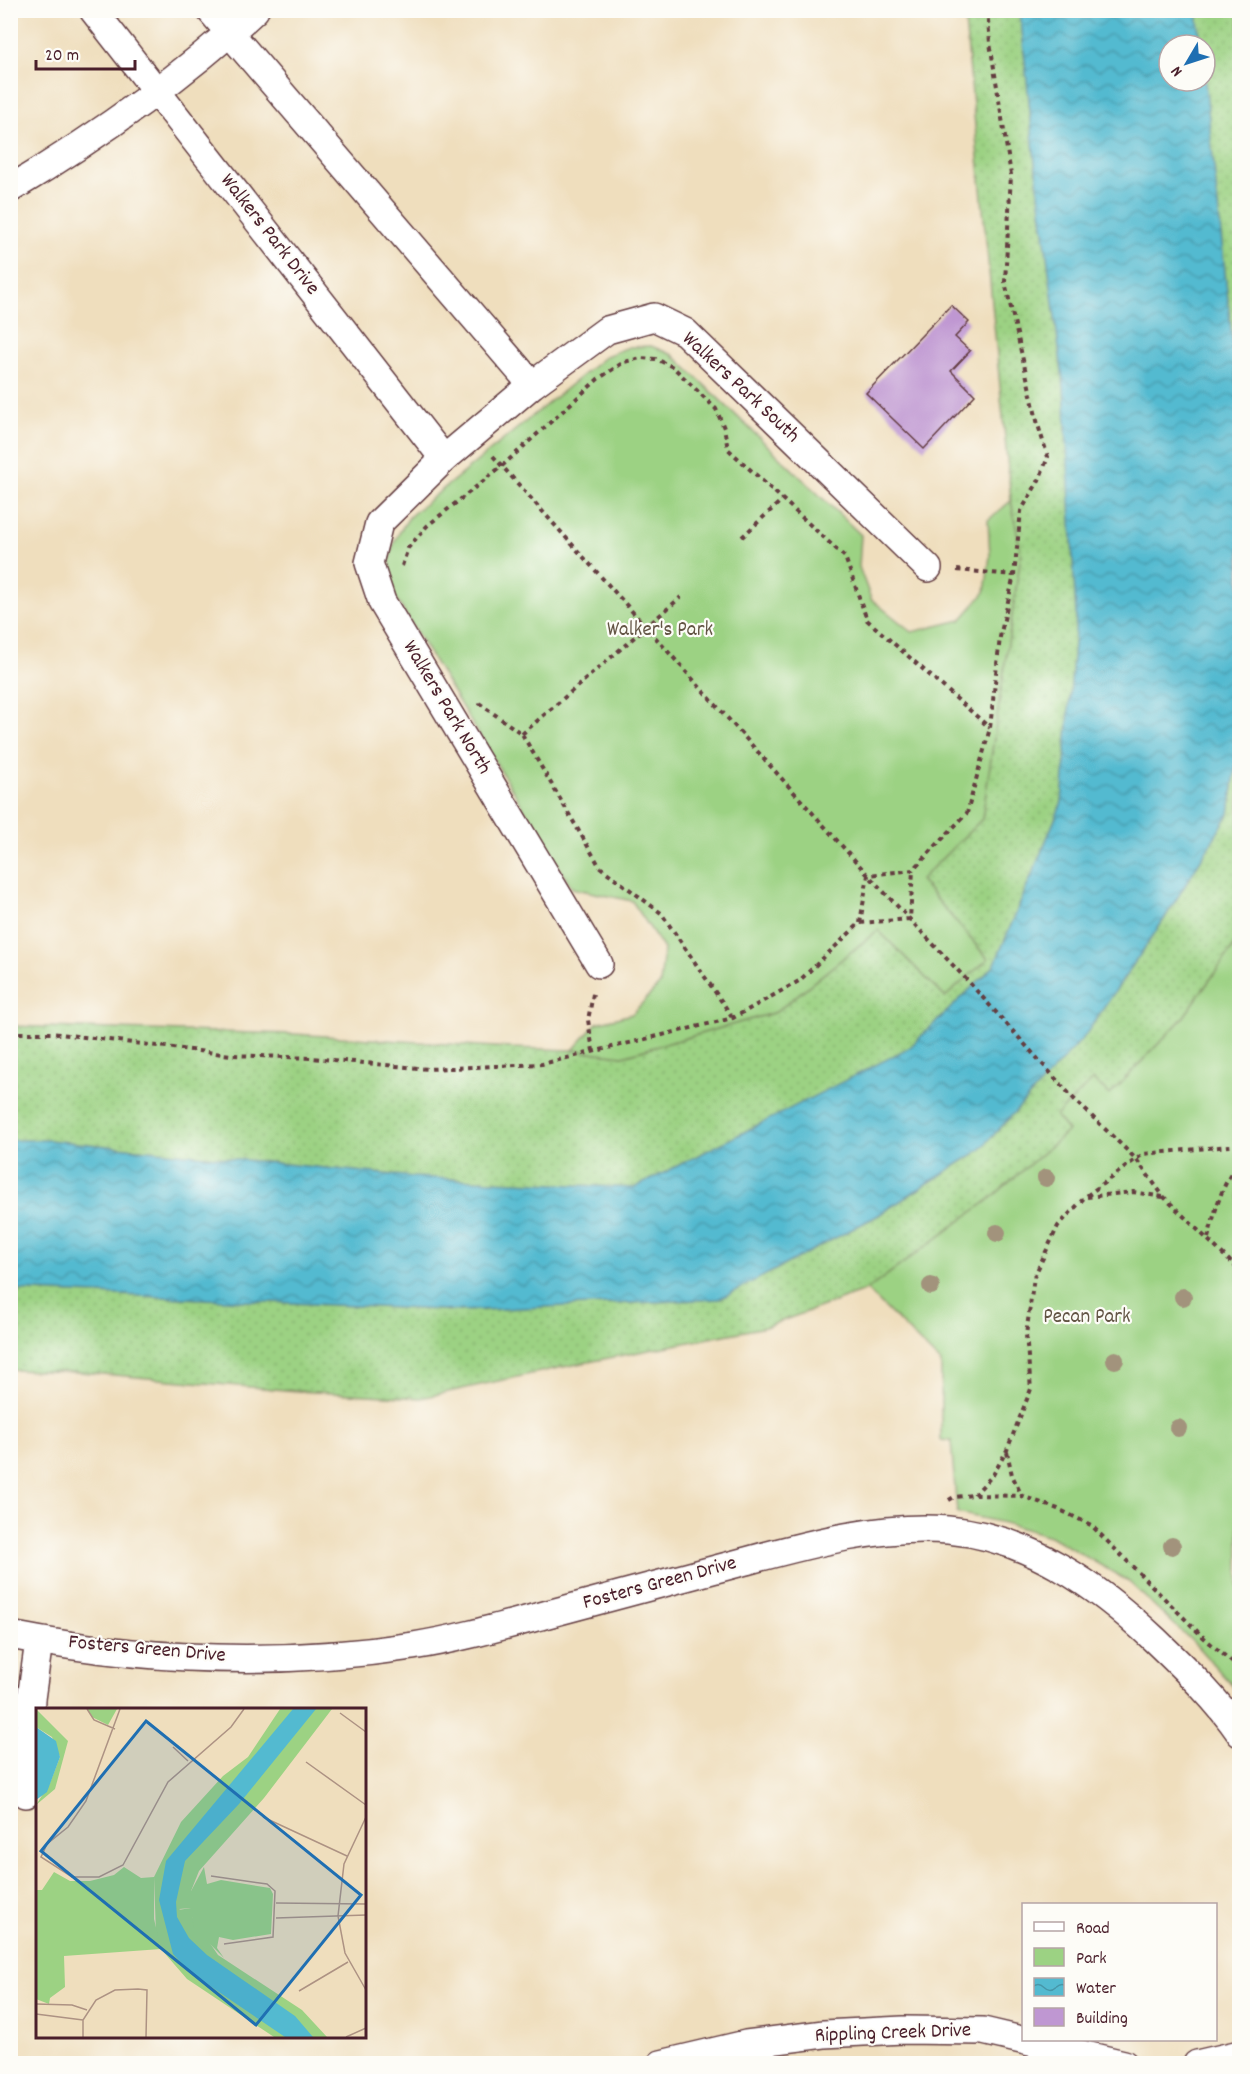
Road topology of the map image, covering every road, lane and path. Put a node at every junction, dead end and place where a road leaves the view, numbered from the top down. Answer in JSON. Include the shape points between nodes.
{"nodes":[{"id":1,"x":93,"y":10,"type":"edge"},
{"id":2,"x":210,"y":10,"type":"edge"},
{"id":3,"x":255,"y":10,"type":"edge"},
{"id":4,"x":987,"y":10,"type":"edge"},
{"id":5,"x":230,"y":33,"type":"junction"},
{"id":6,"x":156,"y":92,"type":"junction"},
{"id":7,"x":10,"y":189,"type":"edge"},
{"id":8,"x":532,"y":385,"type":"junction"},
{"id":9,"x":474,"y":435,"type":"junction"},
{"id":10,"x":444,"y":459,"type":"junction"},
{"id":11,"x":502,"y":466,"type":"junction"},
{"id":12,"x":783,"y":499,"type":"junction"},
{"id":13,"x":742,"y":537,"type":"dead end"},
{"id":14,"x":928,"y":568,"type":"joint"},
{"id":15,"x":401,"y":571,"type":"dead end"},
{"id":16,"x":1014,"y":575,"type":"junction"},
{"id":17,"x":681,"y":597,"type":"dead end"},
{"id":18,"x":646,"y":629,"type":"junction"},
{"id":19,"x":475,"y":699,"type":"dead end"},
{"id":20,"x":990,"y":728,"type":"junction"},
{"id":21,"x":522,"y":734,"type":"junction"},
{"id":22,"x":913,"y":870,"type":"junction"},
{"id":23,"x":868,"y":875,"type":"junction"},
{"id":24,"x":910,"y":919,"type":"junction"},
{"id":25,"x":860,"y":923,"type":"junction"},
{"id":26,"x":599,"y":964,"type":"joint"},
{"id":27,"x":733,"y":1017,"type":"junction"},
{"id":28,"x":10,"y":1033,"type":"edge"},
{"id":29,"x":593,"y":1052,"type":"junction"},
{"id":30,"x":1239,"y":1144,"type":"edge"},
{"id":31,"x":1136,"y":1159,"type":"junction"},
{"id":32,"x":1239,"y":1163,"type":"edge"},
{"id":33,"x":1085,"y":1197,"type":"junction"},
{"id":34,"x":1164,"y":1197,"type":"junction"},
{"id":35,"x":1208,"y":1238,"type":"junction"},
{"id":36,"x":1239,"y":1271,"type":"edge"},
{"id":37,"x":1007,"y":1450,"type":"junction"},
{"id":38,"x":975,"y":1495,"type":"dead end"},
{"id":39,"x":1022,"y":1496,"type":"dead end"},
{"id":40,"x":10,"y":1635,"type":"edge"},
{"id":41,"x":39,"y":1641,"type":"junction"},
{"id":42,"x":1239,"y":1732,"type":"edge"},
{"id":43,"x":26,"y":1794,"type":"dead end"},
{"id":44,"x":1022,"y":2040,"type":"edge"},
{"id":45,"x":1026,"y":2041,"type":"edge"},
{"id":46,"x":1239,"y":2054,"type":"edge"},
{"id":47,"x":661,"y":2064,"type":"edge"},
{"id":48,"x":1124,"y":2064,"type":"edge"},
{"id":49,"x":1197,"y":2064,"type":"edge"}],
"edges":[{"from":1,"to":6,"type":"street","name":"Walkers Park Drive"},
{"from":2,"to":5,"type":"street"},
{"from":3,"to":5,"type":"street"},
{"from":4,"to":16,"type":"path","via":[[1011,175],[1005,282],[1048,457],[1040,480],[1021,511]]},
{"from":5,"to":6,"type":"street"},
{"from":5,"to":8,"type":"street"},
{"from":6,"to":7,"type":"street"},
{"from":6,"to":10,"type":"street","name":"Walkers Park Drive"},
{"from":8,"to":9,"type":"street","name":"Walkers Park South"},
{"from":8,"to":14,"type":"street","name":"Walkers Park South","via":[[608,330],[654,317],[685,332]]},
{"from":9,"to":10,"type":"street","name":"Walkers Park South"},
{"from":9,"to":11,"type":"path"},
{"from":10,"to":26,"type":"street","name":"Walkers Park North","via":[[379,523],[369,563],[382,602]]},
{"from":11,"to":12,"type":"path","via":[[598,379],[624,362],[656,359],[674,367],[716,409],[728,449]]},
{"from":11,"to":15,"type":"path","via":[[427,526],[408,548]]},
{"from":11,"to":18,"type":"path"},
{"from":12,"to":13,"type":"path"},
{"from":12,"to":20,"type":"path","via":[[845,557],[867,620]]},
{"from":14,"to":16,"type":"path"},
{"from":16,"to":20,"type":"path","via":[[1000,636]]},
{"from":17,"to":18,"type":"path"},
{"from":18,"to":21,"type":"path"},
{"from":18,"to":23,"type":"path"},
{"from":19,"to":21,"type":"path"},
{"from":20,"to":22,"type":"path","via":[[968,813]]},
{"from":21,"to":27,"type":"path","via":[[600,867],[661,913]]},
{"from":22,"to":23,"type":"path"},
{"from":22,"to":24,"type":"path"},
{"from":23,"to":24,"type":"path"},
{"from":23,"to":25,"type":"path"},
{"from":24,"to":25,"type":"path"},
{"from":24,"to":31,"type":"path","via":[[1074,1099]]},
{"from":25,"to":27,"type":"path","via":[[799,981]]},
{"from":26,"to":29,"type":"path","via":[[588,1020]]},
{"from":27,"to":29,"type":"path"},
{"from":28,"to":29,"type":"path","via":[[52,1033],[231,1054],[428,1069],[542,1064]]},
{"from":30,"to":31,"type":"path"},
{"from":31,"to":33,"type":"path"},
{"from":31,"to":34,"type":"path"},
{"from":32,"to":35,"type":"path","via":[[1217,1203]]},
{"from":33,"to":34,"type":"path","via":[[1133,1192]]},
{"from":33,"to":37,"type":"path","via":[[1058,1226],[1034,1277],[1026,1335],[1031,1389]]},
{"from":34,"to":35,"type":"path"},
{"from":35,"to":36,"type":"path"},
{"from":37,"to":38,"type":"path","via":[[993,1475]]},
{"from":37,"to":39,"type":"path"},
{"from":40,"to":41,"type":"street","name":"Fosters Green Drive"},
{"from":41,"to":42,"type":"street","name":"Fosters Green Drive","via":[[160,1656],[250,1658],[405,1647],[489,1630],[798,1547],[872,1534],[949,1530],[1027,1550],[1067,1570],[1125,1611],[1200,1683]]},
{"from":41,"to":43,"type":"street","via":[[31,1699]]},
{"from":44,"to":47,"type":"street","name":"Rippling Creek Drive","via":[[983,2031],[824,2034],[746,2044]]},
{"from":45,"to":48,"type":"street","name":"Rippling Creek Drive"},
{"from":46,"to":49,"type":"street"}]}
